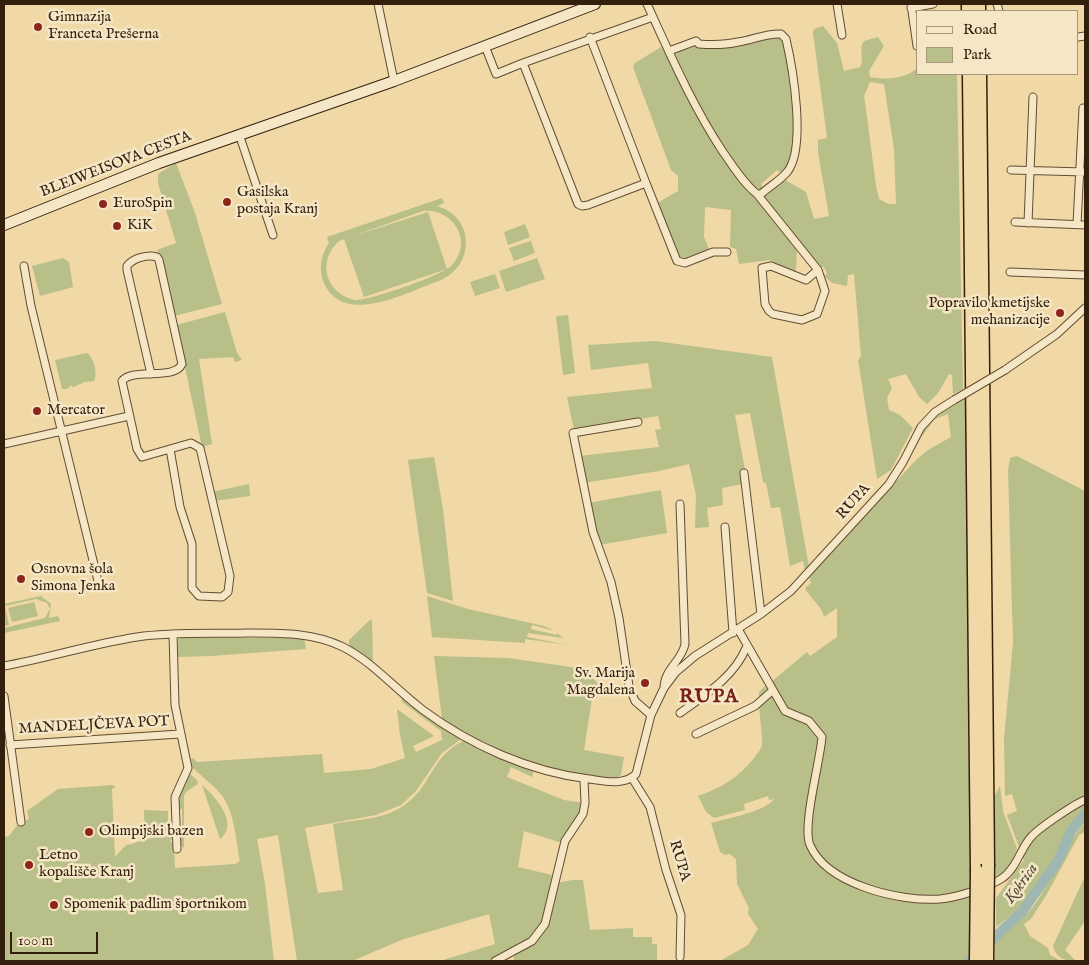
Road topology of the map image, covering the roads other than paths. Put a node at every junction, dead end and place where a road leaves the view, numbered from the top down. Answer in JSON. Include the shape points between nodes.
{"nodes":[{"id":1,"x":378,"y":4,"type":"edge"},
{"id":2,"x":595,"y":4,"type":"edge"},
{"id":3,"x":647,"y":4,"type":"edge"},
{"id":4,"x":837,"y":4,"type":"edge"},
{"id":5,"x":933,"y":4,"type":"edge"},
{"id":6,"x":911,"y":6,"type":"edge"},
{"id":7,"x":653,"y":17,"type":"junction"},
{"id":8,"x":842,"y":35,"type":"dead end"},
{"id":9,"x":590,"y":37,"type":"junction"},
{"id":10,"x":916,"y":39,"type":"edge"},
{"id":11,"x":485,"y":46,"type":"junction"},
{"id":12,"x":669,"y":51,"type":"junction"},
{"id":13,"x":522,"y":63,"type":"junction"},
{"id":14,"x":969,"y":75,"type":"edge"},
{"id":15,"x":980,"y":75,"type":"edge"},
{"id":16,"x":394,"y":81,"type":"junction"},
{"id":17,"x":1033,"y":97,"type":"dead end"},
{"id":18,"x":1083,"y":108,"type":"dead end"},
{"id":19,"x":239,"y":134,"type":"junction"},
{"id":20,"x":1011,"y":170,"type":"dead end"},
{"id":21,"x":1030,"y":170,"type":"junction"},
{"id":22,"x":1082,"y":172,"type":"edge"},
{"id":23,"x":646,"y":183,"type":"junction"},
{"id":24,"x":757,"y":194,"type":"junction"},
{"id":25,"x":1015,"y":222,"type":"dead end"},
{"id":26,"x":1028,"y":223,"type":"junction"},
{"id":27,"x":1081,"y":224,"type":"edge"},
{"id":28,"x":4,"y":225,"type":"edge"},
{"id":29,"x":273,"y":235,"type":"dead end"},
{"id":30,"x":727,"y":252,"type":"dead end"},
{"id":31,"x":24,"y":266,"type":"dead end"},
{"id":32,"x":818,"y":270,"type":"junction"},
{"id":33,"x":1010,"y":272,"type":"dead end"},
{"id":34,"x":1085,"y":275,"type":"edge"},
{"id":35,"x":1085,"y":308,"type":"edge"},
{"id":36,"x":151,"y":374,"type":"junction"},
{"id":37,"x":129,"y":416,"type":"junction"},
{"id":38,"x":638,"y":422,"type":"dead end"},
{"id":39,"x":62,"y":430,"type":"junction"},
{"id":40,"x":4,"y":444,"type":"edge"},
{"id":41,"x":170,"y":449,"type":"junction"},
{"id":42,"x":744,"y":473,"type":"dead end"},
{"id":43,"x":680,"y":504,"type":"dead end"},
{"id":44,"x":725,"y":527,"type":"dead end"},
{"id":45,"x":99,"y":585,"type":"dead end"},
{"id":46,"x":761,"y":614,"type":"junction"},
{"id":47,"x":735,"y":631,"type":"junction"},
{"id":48,"x":173,"y":634,"type":"junction"},
{"id":49,"x":746,"y":648,"type":"junction"},
{"id":50,"x":4,"y":666,"type":"edge"},
{"id":51,"x":664,"y":688,"type":"junction"},
{"id":52,"x":772,"y":691,"type":"junction"},
{"id":53,"x":4,"y":696,"type":"edge"},
{"id":54,"x":680,"y":713,"type":"dead end"},
{"id":55,"x":651,"y":715,"type":"junction"},
{"id":56,"x":180,"y":734,"type":"junction"},
{"id":57,"x":696,"y":734,"type":"dead end"},
{"id":58,"x":10,"y":745,"type":"junction"},
{"id":59,"x":632,"y":778,"type":"junction"},
{"id":60,"x":584,"y":779,"type":"junction"},
{"id":61,"x":1085,"y":800,"type":"edge"},
{"id":62,"x":21,"y":822,"type":"dead end"},
{"id":63,"x":177,"y":849,"type":"dead end"},
{"id":64,"x":680,"y":957,"type":"dead end"},
{"id":65,"x":495,"y":961,"type":"edge"},
{"id":66,"x":976,"y":961,"type":"edge"},
{"id":67,"x":987,"y":961,"type":"edge"}],
"edges":[{"from":1,"to":16,"type":"street"},
{"from":2,"to":11,"type":"main road","name":"BLEIWEISOVA CESTA"},
{"from":3,"to":7,"type":"street"},
{"from":4,"to":8,"type":"street"},
{"from":5,"to":6,"type":"street"},
{"from":6,"to":10,"type":"street"},
{"from":7,"to":9,"type":"street"},
{"from":7,"to":12,"type":"street"},
{"from":9,"to":13,"type":"street"},
{"from":9,"to":23,"type":"street"},
{"from":11,"to":13,"type":"street","via":[[496,74]]},
{"from":11,"to":16,"type":"main road","name":"BLEIWEISOVA CESTA"},
{"from":12,"to":24,"type":"street","via":[[708,128],[740,176]]},
{"from":12,"to":24,"type":"street","via":[[696,41],[718,45],[770,34],[781,34],[786,39],[797,117],[796,155],[781,178]]},
{"from":13,"to":23,"type":"street","via":[[578,204],[588,205]]},
{"from":14,"to":66,"type":"highway","bridge":true},
{"from":15,"to":67,"type":"highway","bridge":true},
{"from":16,"to":19,"type":"main road","name":"BLEIWEISOVA CESTA"},
{"from":17,"to":21,"type":"street"},
{"from":18,"to":22,"type":"street"},
{"from":19,"to":28,"type":"main road","name":"BLEIWEISOVA CESTA"},
{"from":19,"to":29,"type":"street"},
{"from":20,"to":21,"type":"street"},
{"from":21,"to":22,"type":"street"},
{"from":21,"to":26,"type":"street"},
{"from":22,"to":27,"type":"street"},
{"from":23,"to":30,"type":"street","via":[[677,261],[685,263],[714,252]]},
{"from":24,"to":32,"type":"street"},
{"from":25,"to":26,"type":"street"},
{"from":26,"to":27,"type":"street"},
{"from":31,"to":39,"type":"street"},
{"from":32,"to":32,"type":"street","via":[[806,280],[771,266],[762,268],[765,304],[769,311],[802,320],[817,314],[825,291]]},
{"from":33,"to":34,"type":"street"},
{"from":35,"to":46,"type":"street","name":"RUPA","bridge":true,"via":[[1057,334],[935,412],[921,427],[899,470],[880,494],[803,579]]},
{"from":36,"to":36,"type":"street","via":[[176,371],[181,368],[182,360],[159,260],[150,255],[132,260],[127,270]]},
{"from":36,"to":37,"type":"street","via":[[127,376],[122,381]]},
{"from":37,"to":39,"type":"street"},
{"from":37,"to":41,"type":"street","via":[[142,457]]},
{"from":38,"to":55,"type":"street","via":[[573,433],[591,523],[611,582],[619,618],[629,686],[635,701]]},
{"from":39,"to":40,"type":"street"},
{"from":39,"to":45,"type":"street"},
{"from":41,"to":41,"type":"street","via":[[180,507],[192,544],[192,588],[199,596],[222,597],[228,592],[230,576],[200,448],[191,443]]},
{"from":42,"to":46,"type":"street"},
{"from":43,"to":51,"type":"street","name":"RUPA","via":[[685,644],[684,651],[667,674]]},
{"from":44,"to":47,"type":"street"},
{"from":46,"to":47,"type":"street","name":"RUPA"},
{"from":47,"to":49,"type":"street"},
{"from":47,"to":51,"type":"street","name":"RUPA","via":[[686,662]]},
{"from":48,"to":50,"type":"street","via":[[102,643]]},
{"from":48,"to":56,"type":"street","via":[[175,705]]},
{"from":48,"to":60,"type":"street","via":[[290,634],[328,641],[357,656],[422,710],[466,738],[532,766]]},
{"from":49,"to":52,"type":"street"},
{"from":49,"to":54,"type":"street","via":[[741,662],[732,672]]},
{"from":51,"to":55,"type":"street","name":"RUPA"},
{"from":52,"to":57,"type":"street","via":[[755,706]]},
{"from":52,"to":61,"type":"street","via":[[785,711],[809,721],[822,737],[807,832],[810,845],[824,866],[855,883],[885,892],[930,899],[969,892],[1009,873],[1032,835]]},
{"from":53,"to":58,"type":"street"},
{"from":55,"to":59,"type":"street","name":"RUPA","via":[[638,768]]},
{"from":56,"to":58,"type":"street","name":"MANDELJČEVA POT"},
{"from":56,"to":63,"type":"street","via":[[188,768],[175,797]]},
{"from":58,"to":62,"type":"street"},
{"from":59,"to":60,"type":"street","via":[[616,782]]},
{"from":59,"to":64,"type":"street","name":"RUPA","via":[[650,807],[681,915]]},
{"from":60,"to":65,"type":"street","via":[[585,804],[565,841],[544,924],[532,941]]}]}
